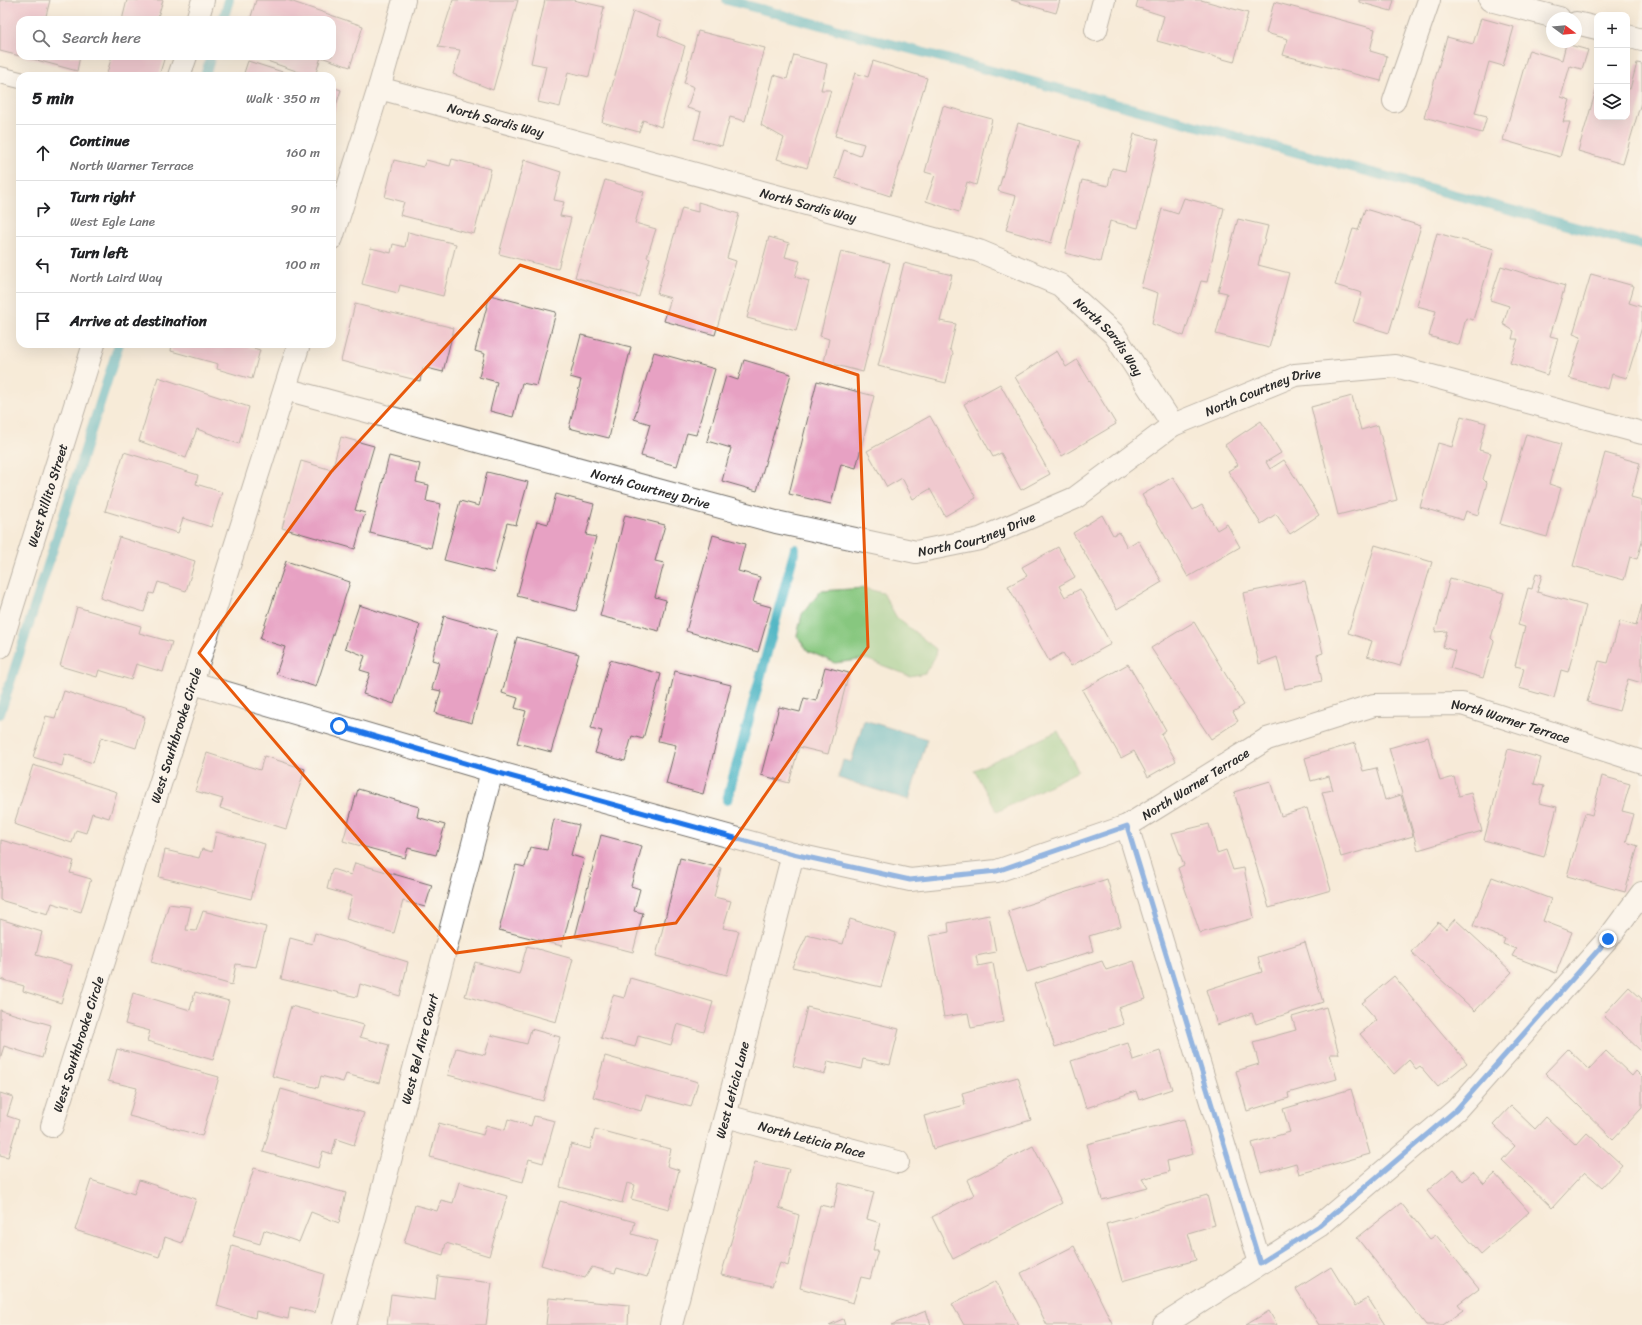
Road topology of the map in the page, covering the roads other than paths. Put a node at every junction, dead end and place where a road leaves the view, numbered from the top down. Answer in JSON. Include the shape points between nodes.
{"nodes":[{"id":1,"x":203,"y":0,"type":"edge"},
{"id":2,"x":404,"y":0,"type":"edge"},
{"id":3,"x":1104,"y":0,"type":"edge"},
{"id":4,"x":1429,"y":0,"type":"edge"},
{"id":5,"x":1490,"y":0,"type":"edge"},
{"id":6,"x":1546,"y":15,"type":"edge"},
{"id":7,"x":198,"y":16,"type":"edge"},
{"id":8,"x":1582,"y":24,"type":"edge"},
{"id":9,"x":1594,"y":27,"type":"edge"},
{"id":10,"x":1096,"y":30,"type":"dead end"},
{"id":11,"x":1630,"y":37,"type":"edge"},
{"id":12,"x":1642,"y":40,"type":"edge"},
{"id":13,"x":185,"y":60,"type":"edge"},
{"id":14,"x":180,"y":72,"type":"edge"},
{"id":15,"x":0,"y":75,"type":"edge"},
{"id":16,"x":16,"y":79,"type":"edge"},
{"id":17,"x":379,"y":88,"type":"junction"},
{"id":18,"x":1394,"y":101,"type":"dead end"},
{"id":19,"x":336,"y":225,"type":"edge"},
{"id":20,"x":93,"y":348,"type":"edge"},
{"id":21,"x":298,"y":348,"type":"edge"},
{"id":22,"x":285,"y":389,"type":"junction"},
{"id":23,"x":1173,"y":425,"type":"junction"},
{"id":24,"x":1642,"y":433,"type":"edge"},
{"id":25,"x":0,"y":647,"type":"edge"},
{"id":26,"x":193,"y":683,"type":"junction"},
{"id":27,"x":1642,"y":762,"type":"edge"},
{"id":28,"x":492,"y":771,"type":"junction"},
{"id":29,"x":1127,"y":826,"type":"junction"},
{"id":30,"x":793,"y":854,"type":"junction"},
{"id":31,"x":1642,"y":893,"type":"edge"},
{"id":32,"x":726,"y":1116,"type":"junction"},
{"id":33,"x":52,"y":1126,"type":"dead end"},
{"id":34,"x":898,"y":1162,"type":"dead end"},
{"id":35,"x":1260,"y":1263,"type":"junction"},
{"id":36,"x":345,"y":1325,"type":"edge"},
{"id":37,"x":671,"y":1325,"type":"edge"},
{"id":38,"x":1164,"y":1325,"type":"edge"}],
"edges":[{"from":1,"to":7,"type":"street"},
{"from":2,"to":17,"type":"street"},
{"from":3,"to":10,"type":"street"},
{"from":4,"to":18,"type":"street"},
{"from":5,"to":6,"type":"street"},
{"from":8,"to":9,"type":"street"},
{"from":11,"to":12,"type":"street"},
{"from":13,"to":14,"type":"street"},
{"from":15,"to":16,"type":"lane"},
{"from":17,"to":19,"type":"street"},
{"from":17,"to":23,"type":"street","name":"North Sardis Way","via":[[979,251],[1060,285],[1114,334]]},
{"from":20,"to":25,"type":"street","name":"West Rillito Street"},
{"from":21,"to":22,"type":"street","name":"West Southbrooke Circle"},
{"from":22,"to":23,"type":"street","name":"North Courtney Drive","via":[[776,522],[916,552],[980,539],[1075,498]]},
{"from":22,"to":26,"type":"street","name":"West Southbrooke Circle"},
{"from":23,"to":24,"type":"street","name":"North Courtney Drive","via":[[1295,375],[1395,366]]},
{"from":26,"to":28,"type":"street","name":"North Warner Terrace"},
{"from":26,"to":33,"type":"street","name":"West Southbrooke Circle"},
{"from":27,"to":29,"type":"street","name":"North Warner Terrace","via":[[1462,704],[1374,704],[1267,739]]},
{"from":28,"to":30,"type":"street","name":"North Warner Terrace"},
{"from":28,"to":36,"type":"street","name":"West Bel Aire Court"},
{"from":29,"to":30,"type":"street","name":"North Warner Terrace","via":[[997,871],[910,880]]},
{"from":29,"to":35,"type":"street"},
{"from":30,"to":32,"type":"street","name":"West Leticia Lane"},
{"from":31,"to":35,"type":"street","via":[[1608,939],[1456,1110],[1319,1226]]},
{"from":32,"to":34,"type":"street","name":"North Leticia Place"},
{"from":32,"to":37,"type":"street","name":"West Leticia Lane"},
{"from":35,"to":38,"type":"street"}]}
